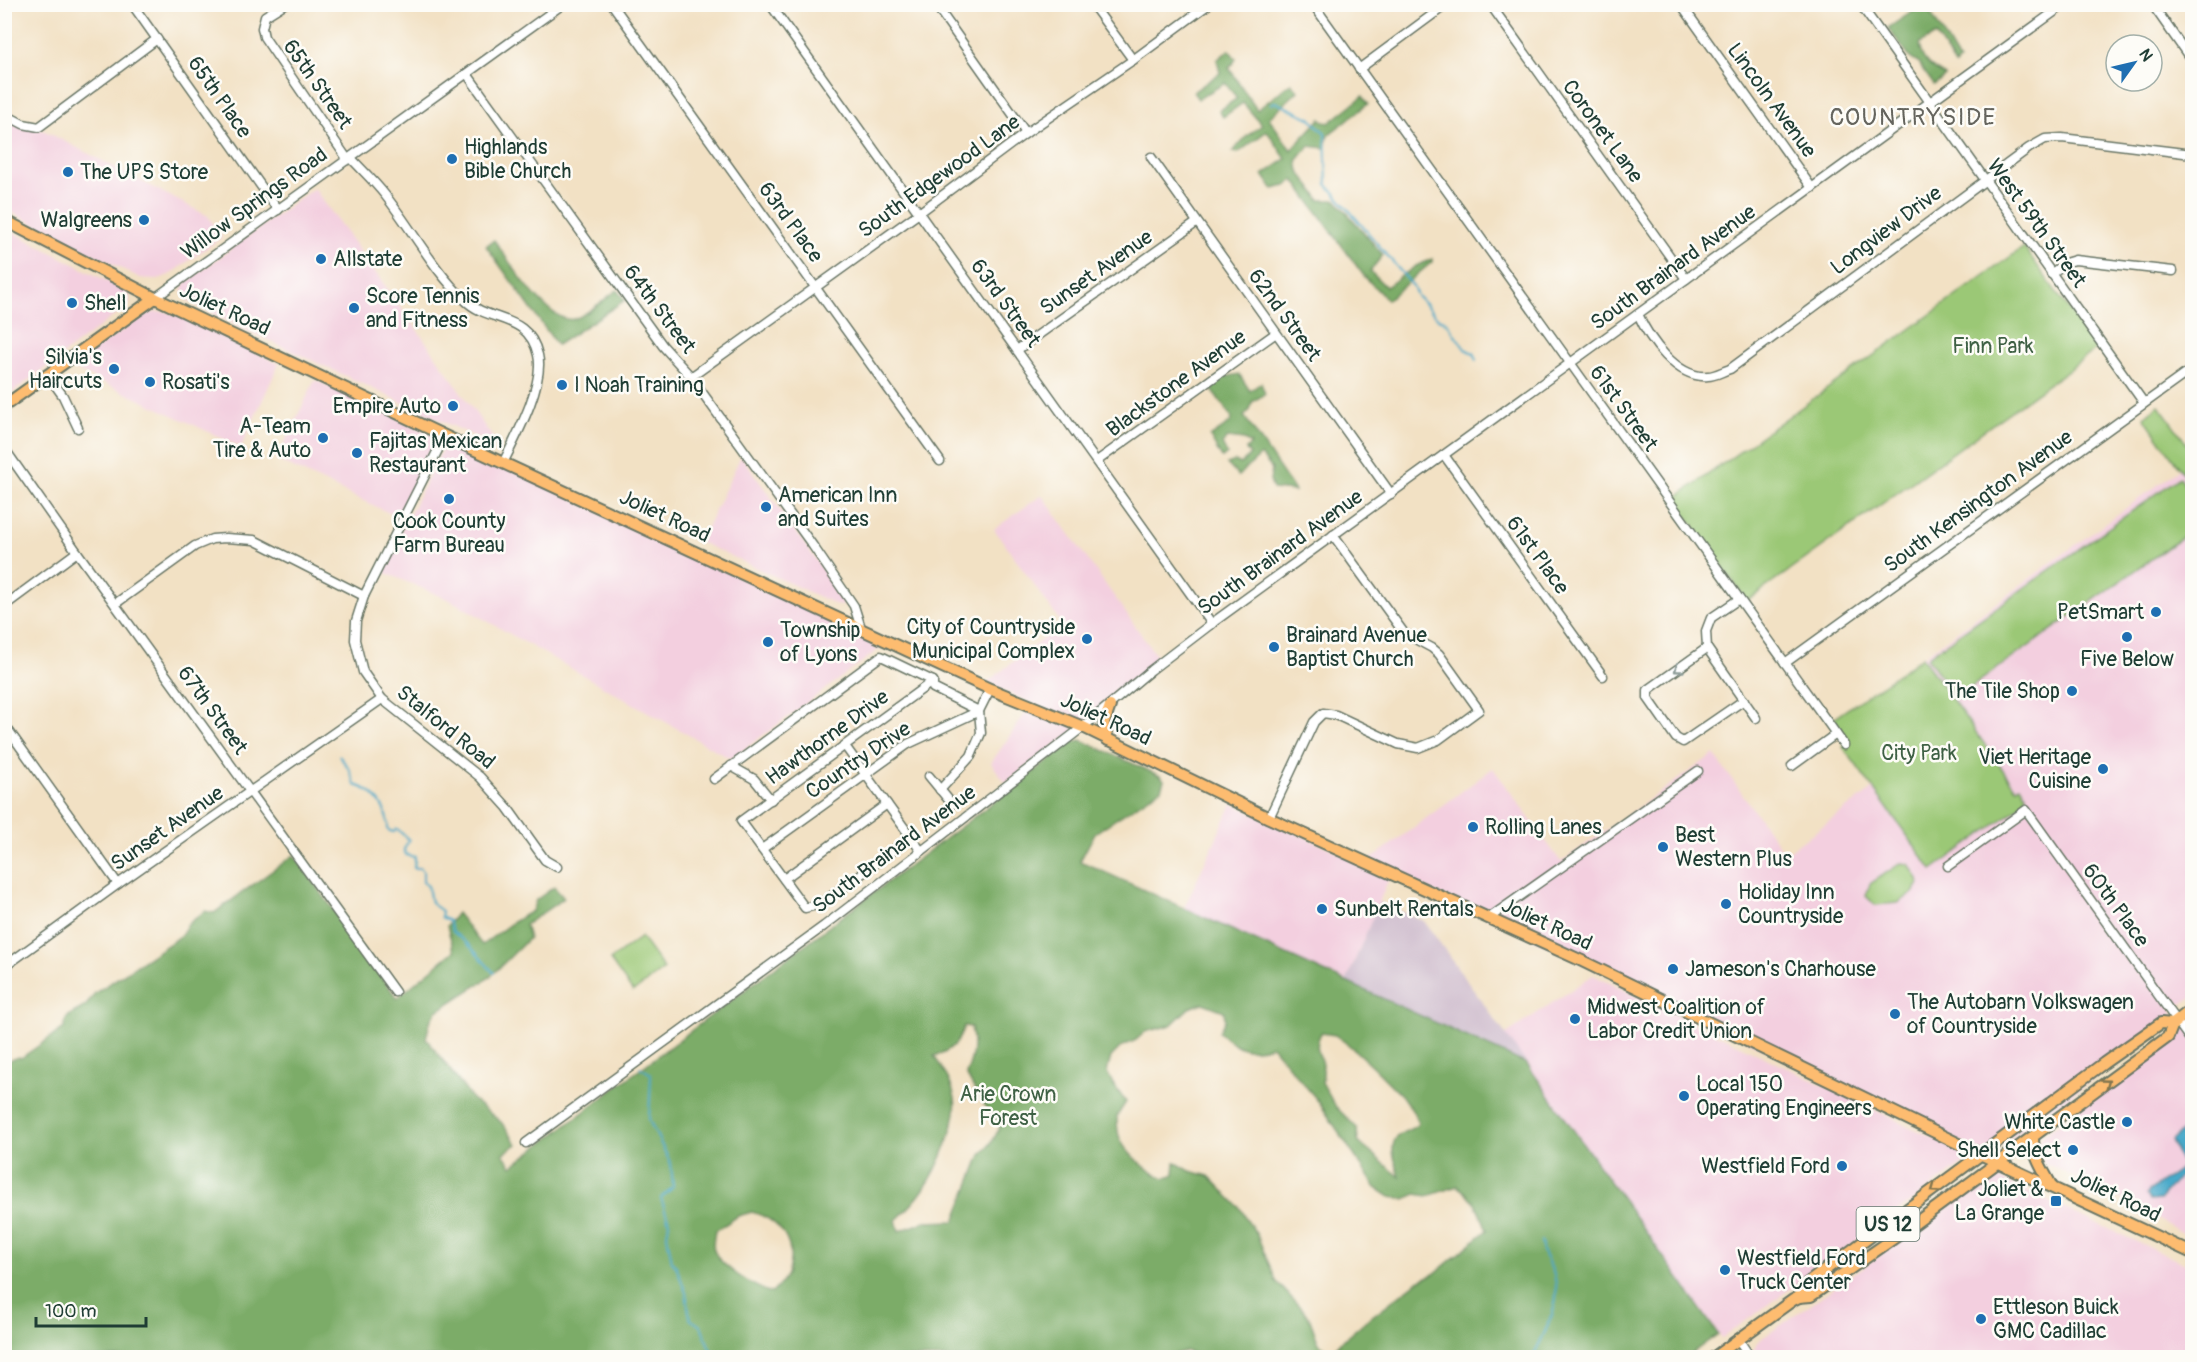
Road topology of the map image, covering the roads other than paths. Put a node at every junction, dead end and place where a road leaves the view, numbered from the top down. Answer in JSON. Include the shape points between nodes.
{"nodes":[{"id":1,"x":132,"y":4,"type":"edge"},
{"id":2,"x":284,"y":4,"type":"edge"},
{"id":3,"x":563,"y":4,"type":"edge"},
{"id":4,"x":612,"y":4,"type":"edge"},
{"id":5,"x":770,"y":4,"type":"edge"},
{"id":6,"x":935,"y":4,"type":"edge"},
{"id":7,"x":1092,"y":4,"type":"edge"},
{"id":8,"x":1209,"y":4,"type":"edge"},
{"id":9,"x":1313,"y":4,"type":"edge"},
{"id":10,"x":1447,"y":4,"type":"edge"},
{"id":11,"x":1491,"y":4,"type":"edge"},
{"id":12,"x":1681,"y":4,"type":"edge"},
{"id":13,"x":1860,"y":4,"type":"edge"},
{"id":14,"x":2065,"y":4,"type":"edge"},
{"id":15,"x":2152,"y":4,"type":"edge"},
{"id":16,"x":157,"y":39,"type":"junction"},
{"id":17,"x":1133,"y":60,"type":"junction"},
{"id":18,"x":2193,"y":61,"type":"edge"},
{"id":19,"x":1359,"y":69,"type":"junction"},
{"id":20,"x":467,"y":74,"type":"junction"},
{"id":21,"x":1929,"y":103,"type":"junction"},
{"id":22,"x":4,"y":114,"type":"edge"},
{"id":23,"x":1026,"y":133,"type":"junction"},
{"id":24,"x":2193,"y":154,"type":"edge"},
{"id":25,"x":1151,"y":157,"type":"dead end"},
{"id":26,"x":350,"y":159,"type":"junction"},
{"id":27,"x":1984,"y":180,"type":"junction"},
{"id":28,"x":1812,"y":188,"type":"junction"},
{"id":29,"x":278,"y":210,"type":"junction"},
{"id":30,"x":919,"y":213,"type":"junction"},
{"id":31,"x":4,"y":220,"type":"edge"},
{"id":32,"x":1196,"y":223,"type":"junction"},
{"id":33,"x":2173,"y":271,"type":"dead end"},
{"id":34,"x":2051,"y":273,"type":"junction"},
{"id":35,"x":1686,"y":279,"type":"junction"},
{"id":36,"x":817,"y":287,"type":"junction"},
{"id":37,"x":155,"y":298,"type":"junction"},
{"id":38,"x":1638,"y":314,"type":"junction"},
{"id":39,"x":1276,"y":333,"type":"junction"},
{"id":40,"x":1017,"y":350,"type":"junction"},
{"id":41,"x":1570,"y":363,"type":"junction"},
{"id":42,"x":2193,"y":369,"type":"edge"},
{"id":43,"x":48,"y":375,"type":"junction"},
{"id":44,"x":691,"y":377,"type":"junction"},
{"id":45,"x":2144,"y":404,"type":"junction"},
{"id":46,"x":4,"y":406,"type":"edge"},
{"id":47,"x":78,"y":428,"type":"dead end"},
{"id":48,"x":445,"y":436,"type":"junction"},
{"id":49,"x":4,"y":448,"type":"edge"},
{"id":50,"x":1444,"y":455,"type":"junction"},
{"id":51,"x":940,"y":461,"type":"dead end"},
{"id":52,"x":1097,"y":461,"type":"junction"},
{"id":53,"x":503,"y":463,"type":"junction"},
{"id":54,"x":1390,"y":494,"type":"junction"},
{"id":55,"x":1333,"y":535,"type":"junction"},
{"id":56,"x":77,"y":552,"type":"junction"},
{"id":57,"x":364,"y":596,"type":"junction"},
{"id":58,"x":1739,"y":599,"type":"junction"},
{"id":59,"x":115,"y":604,"type":"junction"},
{"id":60,"x":4,"y":606,"type":"edge"},
{"id":61,"x":1212,"y":624,"type":"junction"},
{"id":62,"x":861,"y":628,"type":"junction"},
{"id":63,"x":1707,"y":648,"type":"junction"},
{"id":64,"x":1785,"y":663,"type":"junction"},
{"id":65,"x":1603,"y":675,"type":"dead end"},
{"id":66,"x":933,"y":681,"type":"junction"},
{"id":67,"x":990,"y":689,"type":"junction"},
{"id":68,"x":382,"y":699,"type":"junction"},
{"id":69,"x":1744,"y":700,"type":"junction"},
{"id":70,"x":1110,"y":706,"type":"junction"},
{"id":71,"x":979,"y":711,"type":"junction"},
{"id":72,"x":1756,"y":718,"type":"dead end"},
{"id":73,"x":4,"y":724,"type":"edge"},
{"id":74,"x":1083,"y":727,"type":"junction"},
{"id":75,"x":1836,"y":734,"type":"junction"},
{"id":76,"x":1108,"y":740,"type":"junction"},
{"id":77,"x":1844,"y":745,"type":"dead end"},
{"id":78,"x":844,"y":746,"type":"junction"},
{"id":79,"x":731,"y":766,"type":"junction"},
{"id":80,"x":1792,"y":766,"type":"dead end"},
{"id":81,"x":1698,"y":771,"type":"dead end"},
{"id":82,"x":865,"y":774,"type":"junction"},
{"id":83,"x":928,"y":776,"type":"dead end"},
{"id":84,"x":714,"y":779,"type":"dead end"},
{"id":85,"x":940,"y":790,"type":"junction"},
{"id":86,"x":251,"y":792,"type":"junction"},
{"id":87,"x":771,"y":800,"type":"junction"},
{"id":88,"x":887,"y":804,"type":"junction"},
{"id":89,"x":952,"y":804,"type":"dead end"},
{"id":90,"x":1269,"y":818,"type":"junction"},
{"id":91,"x":911,"y":837,"type":"junction"},
{"id":92,"x":762,"y":849,"type":"junction"},
{"id":93,"x":921,"y":851,"type":"junction"},
{"id":94,"x":1948,"y":866,"type":"dead end"},
{"id":95,"x":557,"y":867,"type":"dead end"},
{"id":96,"x":784,"y":879,"type":"junction"},
{"id":97,"x":118,"y":884,"type":"junction"},
{"id":98,"x":1489,"y":918,"type":"junction"},
{"id":99,"x":4,"y":967,"type":"edge"},
{"id":100,"x":395,"y":992,"type":"dead end"},
{"id":101,"x":2193,"y":1010,"type":"edge"},
{"id":102,"x":2175,"y":1022,"type":"junction"},
{"id":103,"x":2193,"y":1042,"type":"edge"},
{"id":104,"x":2033,"y":1138,"type":"junction"},
{"id":105,"x":526,"y":1143,"type":"dead end"},
{"id":106,"x":1982,"y":1155,"type":"junction"},
{"id":107,"x":1998,"y":1162,"type":"junction"},
{"id":108,"x":2051,"y":1186,"type":"junction"},
{"id":109,"x":2193,"y":1253,"type":"edge"},
{"id":110,"x":1799,"y":1297,"type":"junction"},
{"id":111,"x":1738,"y":1339,"type":"junction"},
{"id":112,"x":1713,"y":1358,"type":"edge"},
{"id":113,"x":1751,"y":1358,"type":"edge"}],
"edges":[{"from":1,"to":16,"type":"street","name":"65th Place"},
{"from":2,"to":26,"type":"street","name":"65th Street","via":[[265,16],[264,37]]},
{"from":3,"to":20,"type":"street","name":"Willow Springs Road"},
{"from":4,"to":36,"type":"street","name":"63rd Place"},
{"from":5,"to":30,"type":"street","name":"63rd Street"},
{"from":6,"to":23,"type":"street"},
{"from":7,"to":17,"type":"street"},
{"from":8,"to":17,"type":"street","name":"South Edgewood Lane"},
{"from":9,"to":19,"type":"street","name":"61st Street"},
{"from":10,"to":19,"type":"street"},
{"from":11,"to":35,"type":"street","name":"Coronet Lane"},
{"from":12,"to":28,"type":"street","name":"Lincoln Avenue"},
{"from":13,"to":21,"type":"street","name":"West 59th Street"},
{"from":14,"to":21,"type":"street","name":"South Brainard Avenue"},
{"from":15,"to":18,"type":"street"},
{"from":16,"to":22,"type":"street","via":[[39,127]]},
{"from":16,"to":29,"type":"street","name":"65th Place"},
{"from":17,"to":23,"type":"street","name":"South Edgewood Lane"},
{"from":19,"to":41,"type":"street","name":"61st Street"},
{"from":20,"to":26,"type":"street","name":"Willow Springs Road"},
{"from":20,"to":44,"type":"street","name":"64th Street","via":[[663,346]]},
{"from":21,"to":27,"type":"street","name":"West 59th Street"},
{"from":21,"to":28,"type":"street","name":"South Brainard Avenue"},
{"from":23,"to":30,"type":"street","name":"South Edgewood Lane"},
{"from":24,"to":27,"type":"street","name":"Longview Drive","via":[[2053,138],[2029,148]]},
{"from":25,"to":32,"type":"street","name":"62nd Street"},
{"from":26,"to":29,"type":"street","name":"Willow Springs Road"},
{"from":26,"to":53,"type":"street","name":"65th Street","via":[[384,194],[466,302],[517,324],[533,342],[539,360],[538,375],[523,423]]},
{"from":27,"to":34,"type":"street","name":"West 59th Street"},
{"from":27,"to":38,"type":"street","name":"Longview Drive","via":[[1730,369],[1707,377],[1684,372],[1667,358]]},
{"from":28,"to":35,"type":"street","name":"South Brainard Avenue"},
{"from":29,"to":37,"type":"street","name":"Willow Springs Road"},
{"from":30,"to":36,"type":"street","name":"South Edgewood Lane"},
{"from":30,"to":40,"type":"street","name":"63rd Street"},
{"from":31,"to":37,"type":"main road","name":"Joliet Road"},
{"from":32,"to":39,"type":"street","name":"62nd Street"},
{"from":32,"to":40,"type":"street","name":"Sunset Avenue"},
{"from":33,"to":34,"type":"street","via":[[2080,260],[2065,263]]},
{"from":34,"to":45,"type":"street","name":"West 59th Street"},
{"from":35,"to":38,"type":"street","name":"South Brainard Avenue"},
{"from":36,"to":44,"type":"street","name":"South Edgewood Lane"},
{"from":36,"to":51,"type":"street","name":"63rd Place"},
{"from":37,"to":43,"type":"main road","name":"Willow Springs Road"},
{"from":37,"to":48,"type":"main road","name":"Joliet Road"},
{"from":38,"to":41,"type":"street","name":"South Brainard Avenue"},
{"from":39,"to":52,"type":"street","name":"Blackstone Avenue"},
{"from":39,"to":54,"type":"street","name":"62nd Street"},
{"from":40,"to":52,"type":"street","name":"63rd Street"},
{"from":41,"to":50,"type":"street","name":"South Brainard Avenue"},
{"from":41,"to":58,"type":"street","name":"61st Street"},
{"from":42,"to":45,"type":"street","name":"South Kensington Avenue"},
{"from":43,"to":46,"type":"main road","name":"Willow Springs Road"},
{"from":43,"to":47,"type":"street"},
{"from":44,"to":62,"type":"street","name":"64th Street","via":[[854,606]]},
{"from":45,"to":64,"type":"street","name":"South Kensington Avenue"},
{"from":48,"to":53,"type":"main road","name":"Joliet Road"},
{"from":48,"to":57,"type":"street","name":"Stalford Road"},
{"from":49,"to":56,"type":"street","name":"67th Street"},
{"from":50,"to":54,"type":"street","name":"South Brainard Avenue"},
{"from":50,"to":65,"type":"street","name":"61st Place"},
{"from":52,"to":61,"type":"street","name":"63rd Street"},
{"from":53,"to":62,"type":"main road","name":"Joliet Road"},
{"from":54,"to":55,"type":"street","name":"South Brainard Avenue"},
{"from":55,"to":61,"type":"street","name":"South Brainard Avenue"},
{"from":55,"to":90,"type":"street","via":[[1404,633],[1439,654],[1479,710],[1438,740],[1418,748],[1398,744],[1336,715],[1323,713],[1314,722]]},
{"from":56,"to":59,"type":"street","name":"67th Street"},
{"from":56,"to":60,"type":"street"},
{"from":57,"to":59,"type":"street","via":[[254,540],[226,538],[195,546]]},
{"from":57,"to":68,"type":"street","name":"Stalford Road","via":[[355,640],[363,672]]},
{"from":58,"to":63,"type":"street","via":[[1707,623]]},
{"from":58,"to":64,"type":"street","name":"61st Street"},
{"from":59,"to":86,"type":"street","name":"67th Street"},
{"from":61,"to":70,"type":"street","name":"South Brainard Avenue"},
{"from":62,"to":67,"type":"main road","name":"Joliet Road"},
{"from":63,"to":69,"type":"street"},
{"from":63,"to":69,"type":"street","one_way":true,"via":[[1648,690],[1648,698],[1676,738],[1683,742]]},
{"from":64,"to":75,"type":"street","name":"61st Street"},
{"from":66,"to":71,"type":"street","via":[[933,687]]},
{"from":66,"to":78,"type":"street","name":"Hawthorne Drive"},
{"from":66,"to":79,"type":"street","via":[[881,656]]},
{"from":67,"to":71,"type":"street"},
{"from":67,"to":74,"type":"main road","name":"Joliet Road"},
{"from":68,"to":86,"type":"street","name":"Sunset Avenue"},
{"from":68,"to":95,"type":"street","name":"Stalford Road","via":[[480,777],[545,860]]},
{"from":69,"to":72,"type":"street"},
{"from":70,"to":74,"type":"street","name":"South Brainard Avenue"},
{"from":70,"to":76,"type":"main road","via":[[1104,723]]},
{"from":71,"to":82,"type":"street","name":"Country Drive","via":[[908,744]]},
{"from":71,"to":85,"type":"street","via":[[981,733],[971,756]]},
{"from":73,"to":97,"type":"street"},
{"from":74,"to":76,"type":"main road","name":"Joliet Road"},
{"from":74,"to":93,"type":"street","name":"South Brainard Avenue"},
{"from":75,"to":77,"type":"street","name":"61st Street"},
{"from":75,"to":80,"type":"street"},
{"from":76,"to":90,"type":"main road","name":"Joliet Road"},
{"from":78,"to":82,"type":"street"},
{"from":78,"to":87,"type":"street","name":"Hawthorne Drive"},
{"from":79,"to":84,"type":"street"},
{"from":79,"to":87,"type":"street","via":[[754,779]]},
{"from":81,"to":98,"type":"street"},
{"from":82,"to":88,"type":"street"},
{"from":82,"to":92,"type":"street","name":"Country Drive"},
{"from":83,"to":85,"type":"street"},
{"from":85,"to":89,"type":"street"},
{"from":86,"to":97,"type":"street","name":"Sunset Avenue"},
{"from":86,"to":100,"type":"street","name":"67th Street"},
{"from":87,"to":92,"type":"street","name":"Hawthorne Drive","via":[[741,821]]},
{"from":88,"to":91,"type":"street"},
{"from":88,"to":96,"type":"street"},
{"from":90,"to":98,"type":"main road","name":"Joliet Road"},
{"from":91,"to":93,"type":"street"},
{"from":91,"to":96,"type":"street","via":[[820,904],[805,908]]},
{"from":92,"to":96,"type":"street"},
{"from":93,"to":105,"type":"street","name":"South Brainard Avenue"},
{"from":94,"to":102,"type":"street","name":"60th Place","via":[[2026,810]]},
{"from":97,"to":99,"type":"street","name":"Sunset Avenue"},
{"from":98,"to":106,"type":"main road","name":"Joliet Road"},
{"from":101,"to":102,"type":"main road","number":"US 12"},
{"from":102,"to":103,"type":"street"},
{"from":104,"to":102,"type":"main road","number":"US 12","one_way":true,"via":[[2168,1037]]},
{"from":102,"to":106,"type":"main road","number":"US 12","via":[[2161,1023]]},
{"from":104,"to":107,"type":"main road","number":"US 12"},
{"from":104,"to":108,"type":"main road","via":[[2038,1162]]},
{"from":106,"to":107,"type":"main road","name":"Joliet Road"},
{"from":106,"to":110,"type":"main road","number":"US 12","one_way":true,"via":[[1804,1285]]},
{"from":107,"to":108,"type":"main road","name":"Joliet Road"},
{"from":107,"to":110,"type":"main road","number":"US 12","via":[[1829,1284],[1811,1296]]},
{"from":108,"to":109,"type":"main road","name":"Joliet Road"},
{"from":110,"to":111,"type":"main road","number":"US 12"},
{"from":111,"to":112,"type":"main road","number":"US 12"},
{"from":111,"to":113,"type":"street"}]}
